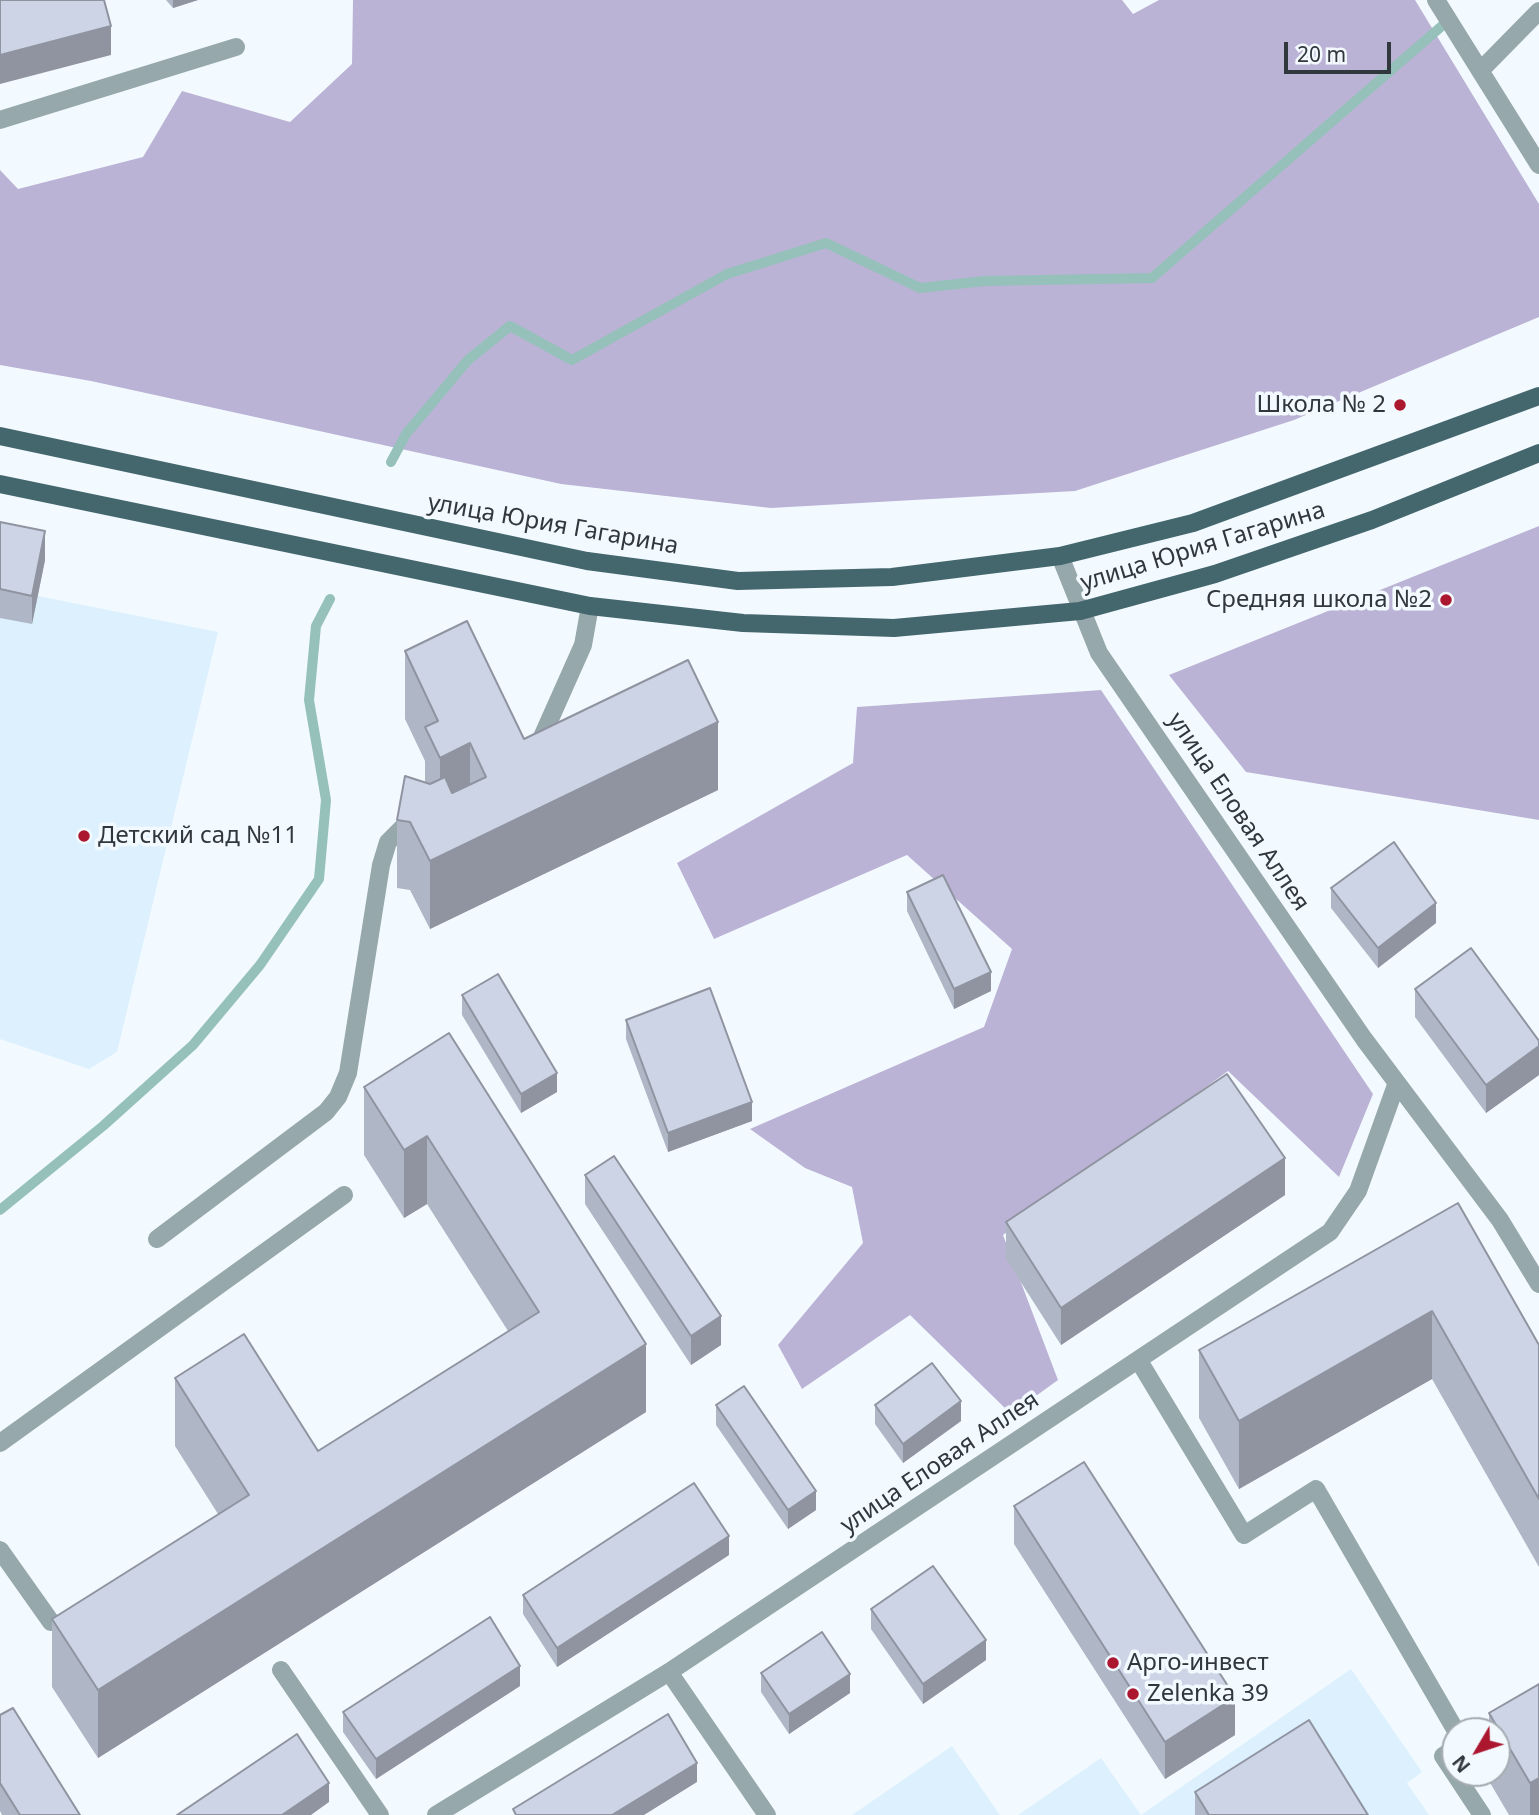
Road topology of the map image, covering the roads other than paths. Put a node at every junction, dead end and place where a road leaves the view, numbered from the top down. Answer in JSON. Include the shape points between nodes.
{"nodes":[{"id":1,"x":1436,"y":0,"type":"edge"},
{"id":2,"x":1539,"y":11,"type":"edge"},
{"id":3,"x":236,"y":47,"type":"dead end"},
{"id":4,"x":1480,"y":71,"type":"junction"},
{"id":5,"x":0,"y":120,"type":"edge"},
{"id":6,"x":1539,"y":165,"type":"edge"},
{"id":7,"x":1539,"y":396,"type":"edge"},
{"id":8,"x":0,"y":436,"type":"edge"},
{"id":9,"x":1539,"y":453,"type":"edge"},
{"id":10,"x":0,"y":484,"type":"edge"},
{"id":11,"x":1060,"y":556,"type":"junction"},
{"id":12,"x":590,"y":606,"type":"junction"},
{"id":13,"x":1080,"y":611,"type":"junction"},
{"id":14,"x":525,"y":761,"type":"edge"},
{"id":15,"x":433,"y":812,"type":"edge"},
{"id":16,"x":1396,"y":1085,"type":"junction"},
{"id":17,"x":344,"y":1195,"type":"dead end"},
{"id":18,"x":157,"y":1240,"type":"dead end"},
{"id":19,"x":1539,"y":1284,"type":"edge"},
{"id":20,"x":1139,"y":1361,"type":"junction"},
{"id":21,"x":0,"y":1443,"type":"edge"},
{"id":22,"x":0,"y":1550,"type":"edge"},
{"id":23,"x":51,"y":1622,"type":"edge"},
{"id":24,"x":281,"y":1670,"type":"dead end"},
{"id":25,"x":669,"y":1672,"type":"junction"},
{"id":26,"x":1448,"y":1717,"type":"edge"},
{"id":27,"x":1463,"y":1787,"type":"edge"},
{"id":28,"x":380,"y":1815,"type":"edge"},
{"id":29,"x":436,"y":1815,"type":"edge"},
{"id":30,"x":767,"y":1815,"type":"edge"},
{"id":31,"x":1482,"y":1815,"type":"edge"}],
"edges":[{"from":1,"to":4,"type":"street"},
{"from":2,"to":4,"type":"street"},
{"from":3,"to":5,"type":"street"},
{"from":4,"to":6,"type":"street"},
{"from":7,"to":11,"type":"main road","name":"улица Юрия Гагарина","via":[[1194,523]]},
{"from":8,"to":11,"type":"main road","name":"улица Юрия Гагарина","via":[[587,561],[738,581],[892,577]]},
{"from":9,"to":13,"type":"main road","name":"улица Юрия Гагарина","via":[[1372,520],[1215,574]]},
{"from":10,"to":12,"type":"main road","name":"улица Юрия Гагарина"},
{"from":11,"to":13,"type":"street","name":"улица Еловая Аллея"},
{"from":12,"to":13,"type":"main road","name":"улица Юрия Гагарина","via":[[743,623],[894,628]]},
{"from":12,"to":14,"type":"street","via":[[583,645],[542,741]]},
{"from":13,"to":16,"type":"street","name":"улица Еловая Аллея","via":[[1099,653]]},
{"from":15,"to":18,"type":"street","via":[[388,842],[348,1073],[338,1097],[326,1112]]},
{"from":16,"to":19,"type":"street","name":"улица Еловая Аллея","via":[[1500,1220]]},
{"from":16,"to":20,"type":"street","name":"улица Еловая Аллея","via":[[1358,1191],[1330,1232]]},
{"from":17,"to":21,"type":"street"},
{"from":20,"to":25,"type":"street","name":"улица Еловая Аллея"},
{"from":20,"to":26,"type":"street","via":[[1244,1535],[1316,1489]]},
{"from":22,"to":23,"type":"street"},
{"from":24,"to":28,"type":"street"},
{"from":25,"to":29,"type":"street","name":"улица Еловая Аллея"},
{"from":25,"to":30,"type":"street"},
{"from":27,"to":31,"type":"street"}]}
